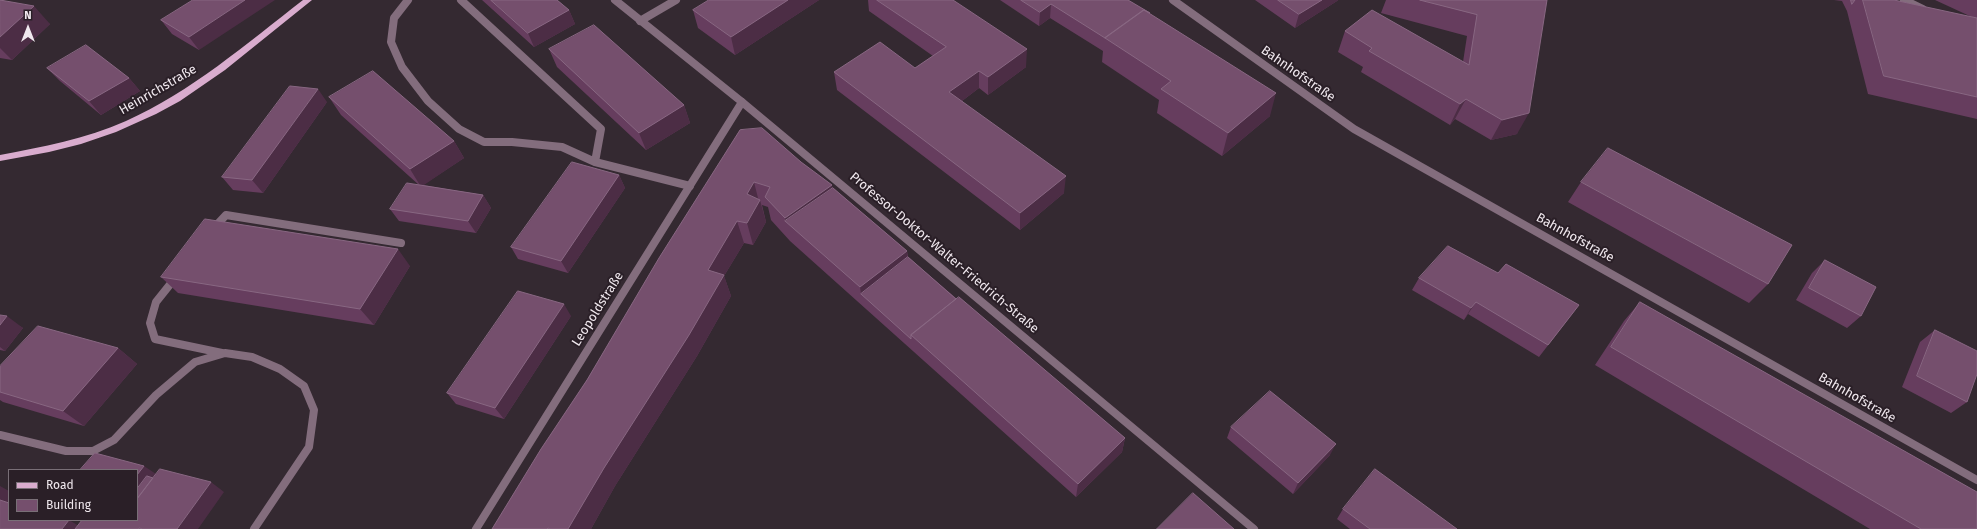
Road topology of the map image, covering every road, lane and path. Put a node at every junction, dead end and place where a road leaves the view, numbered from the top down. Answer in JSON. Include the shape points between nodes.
{"nodes":[{"id":1,"x":308,"y":0,"type":"edge"},
{"id":2,"x":408,"y":0,"type":"edge"},
{"id":3,"x":462,"y":0,"type":"edge"},
{"id":4,"x":615,"y":0,"type":"edge"},
{"id":5,"x":676,"y":0,"type":"edge"},
{"id":6,"x":1173,"y":0,"type":"edge"},
{"id":7,"x":1904,"y":0,"type":"edge"},
{"id":8,"x":1933,"y":13,"type":"edge"},
{"id":9,"x":640,"y":21,"type":"junction"},
{"id":10,"x":742,"y":102,"type":"junction"},
{"id":11,"x":0,"y":158,"type":"edge"},
{"id":12,"x":595,"y":162,"type":"junction"},
{"id":13,"x":690,"y":186,"type":"junction"},
{"id":14,"x":204,"y":240,"type":"edge"},
{"id":15,"x":401,"y":243,"type":"dead end"},
{"id":16,"x":180,"y":271,"type":"edge"},
{"id":17,"x":225,"y":353,"type":"junction"},
{"id":18,"x":0,"y":435,"type":"edge"},
{"id":19,"x":1977,"y":480,"type":"edge"},
{"id":20,"x":254,"y":529,"type":"edge"},
{"id":21,"x":476,"y":529,"type":"edge"},
{"id":22,"x":1254,"y":529,"type":"edge"}],
"edges":[{"from":1,"to":11,"type":"main road","name":"Heinrichstraße","via":[[204,80],[130,123],[67,145]]},
{"from":2,"to":12,"type":"street","via":[[394,18],[391,42],[402,67],[424,96],[458,129],[484,142],[512,142],[562,148]]},
{"from":3,"to":12,"type":"street","via":[[601,129]]},
{"from":4,"to":9,"type":"street","name":"Professor-Doktor-Walter-Friedrich-Straße"},
{"from":5,"to":9,"type":"street"},
{"from":6,"to":19,"type":"street","name":"Bahnhofstraße","via":[[1354,129]]},
{"from":7,"to":8,"type":"street"},
{"from":9,"to":10,"type":"street","name":"Professor-Doktor-Walter-Friedrich-Straße"},
{"from":10,"to":13,"type":"street","name":"Leopoldstraße"},
{"from":10,"to":22,"type":"street","name":"Professor-Doktor-Walter-Friedrich-Straße"},
{"from":12,"to":13,"type":"street"},
{"from":13,"to":21,"type":"street","name":"Leopoldstraße"},
{"from":14,"to":15,"type":"street","via":[[226,215]]},
{"from":16,"to":17,"type":"street","via":[[156,302],[150,323],[156,339]]},
{"from":17,"to":18,"type":"street","via":[[195,362],[156,395],[114,440],[93,451],[66,451]]},
{"from":17,"to":20,"type":"street","via":[[252,358],[280,369],[304,386],[314,410],[309,446]]}]}
